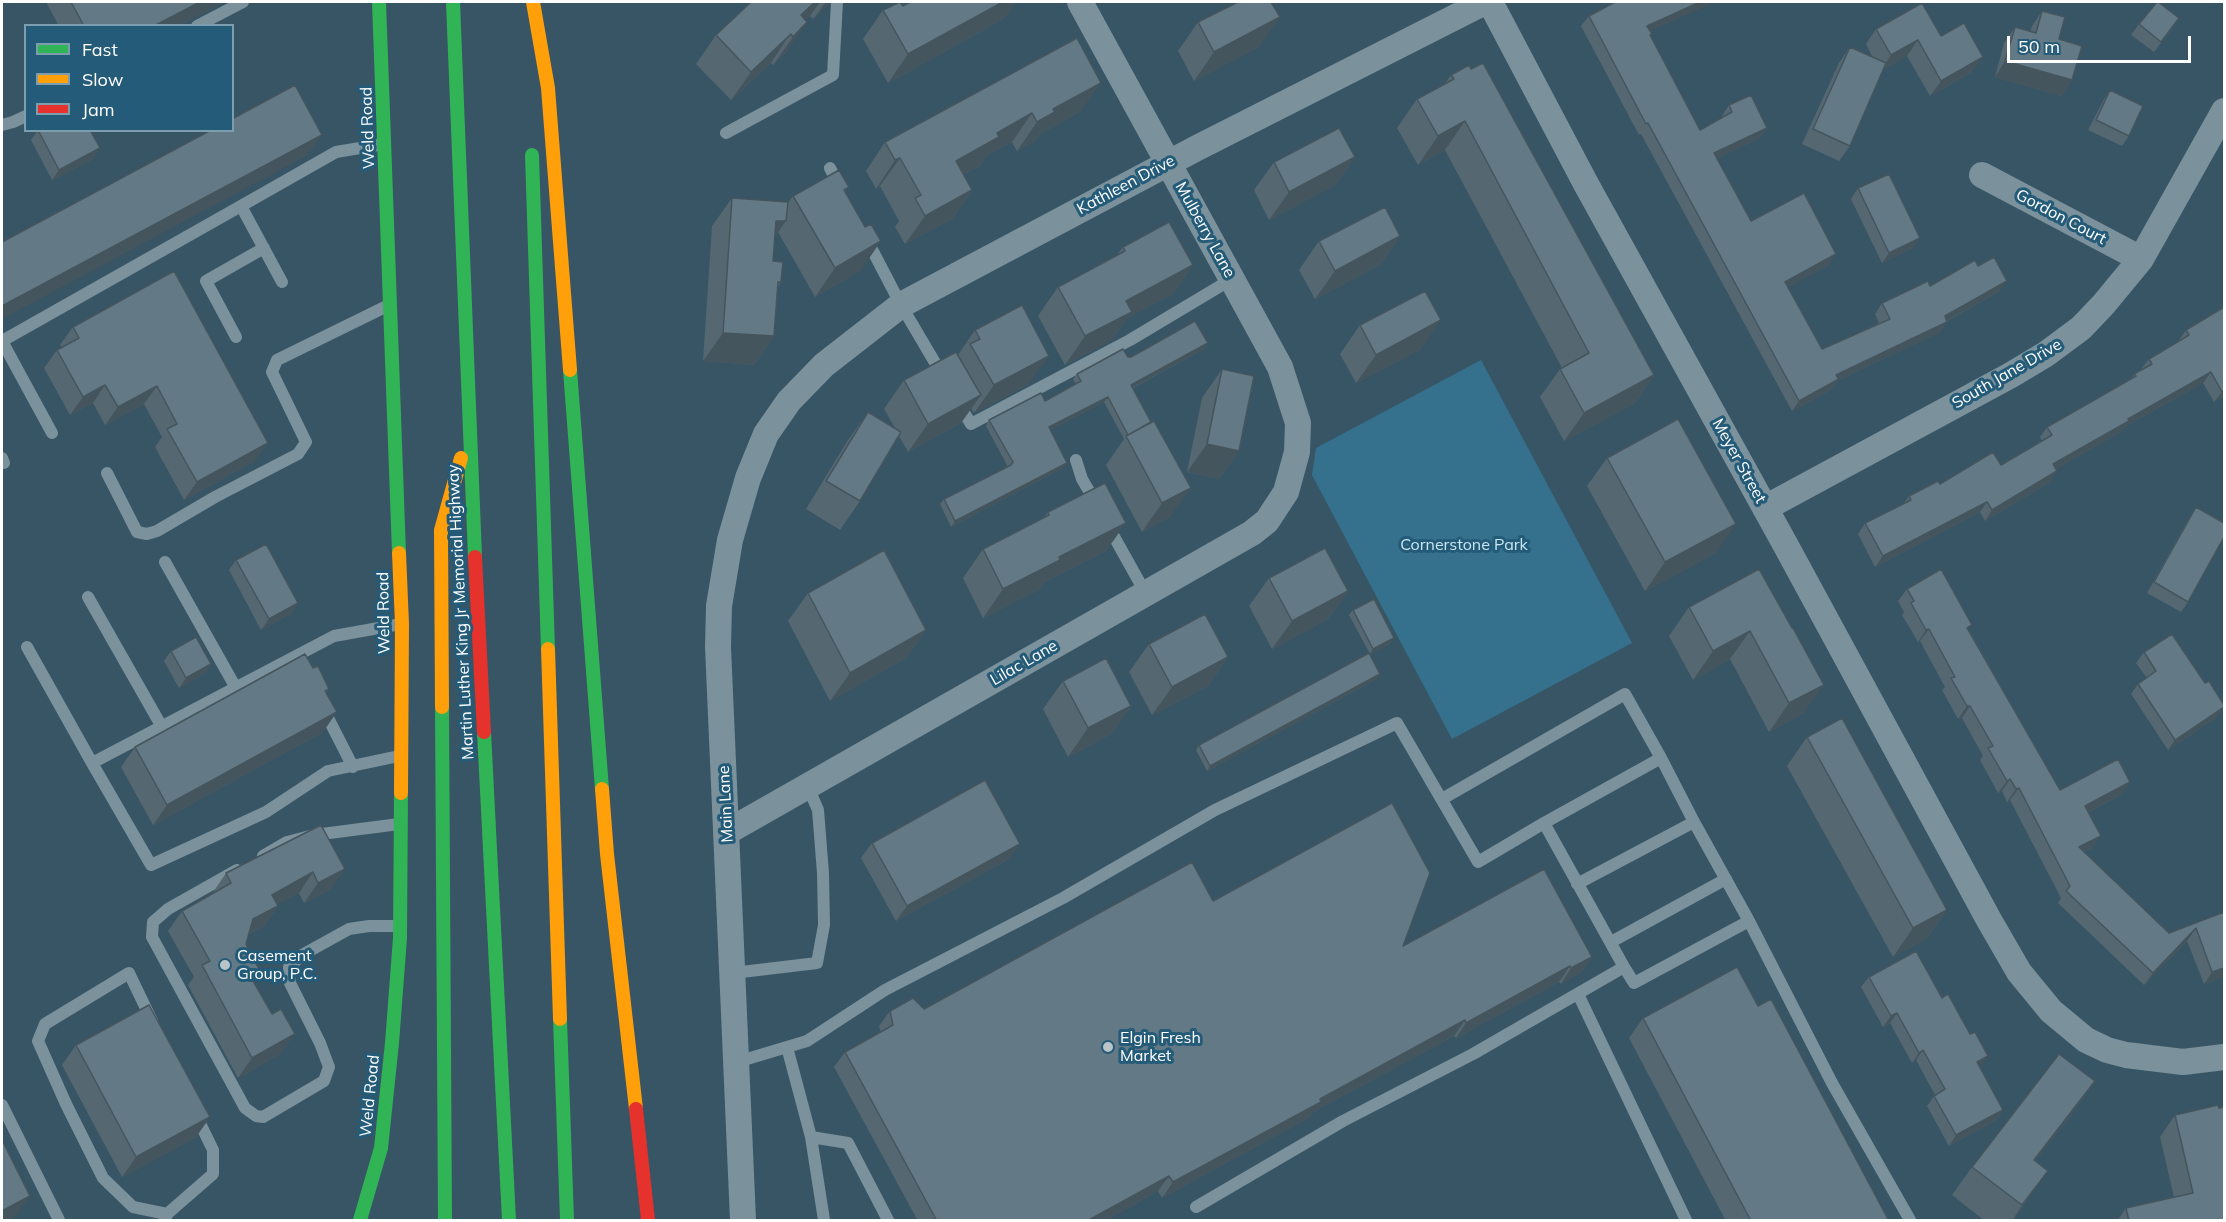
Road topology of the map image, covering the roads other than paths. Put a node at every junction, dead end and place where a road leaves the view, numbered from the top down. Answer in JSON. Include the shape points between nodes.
{"nodes":[{"id":1,"x":243,"y":2,"type":"edge"},
{"id":2,"x":379,"y":2,"type":"edge"},
{"id":3,"x":453,"y":2,"type":"edge"},
{"id":4,"x":527,"y":2,"type":"edge"},
{"id":5,"x":533,"y":2,"type":"edge"},
{"id":6,"x":837,"y":2,"type":"edge"},
{"id":7,"x":1080,"y":2,"type":"edge"},
{"id":8,"x":1485,"y":2,"type":"edge"},
{"id":9,"x":1490,"y":2,"type":"edge"},
{"id":10,"x":201,"y":24,"type":"edge"},
{"id":11,"x":529,"y":61,"type":"dead end"},
{"id":12,"x":2224,"y":111,"type":"edge"},
{"id":13,"x":24,"y":117,"type":"edge"},
{"id":14,"x":2,"y":125,"type":"edge"},
{"id":15,"x":726,"y":133,"type":"dead end"},
{"id":16,"x":385,"y":144,"type":"junction"},
{"id":17,"x":531,"y":145,"type":"dead end"},
{"id":18,"x":1167,"y":163,"type":"junction"},
{"id":19,"x":830,"y":168,"type":"dead end"},
{"id":20,"x":1982,"y":175,"type":"dead end"},
{"id":21,"x":846,"y":199,"type":"edge"},
{"id":22,"x":241,"y":206,"type":"junction"},
{"id":23,"x":862,"y":230,"type":"edge"},
{"id":24,"x":264,"y":248,"type":"junction"},
{"id":25,"x":2141,"y":259,"type":"junction"},
{"id":26,"x":1232,"y":279,"type":"junction"},
{"id":27,"x":282,"y":282,"type":"dead end"},
{"id":28,"x":391,"y":305,"type":"junction"},
{"id":29,"x":901,"y":305,"type":"junction"},
{"id":30,"x":236,"y":337,"type":"dead end"},
{"id":31,"x":2,"y":341,"type":"edge"},
{"id":32,"x":789,"y":401,"type":"joint"},
{"id":33,"x":52,"y":433,"type":"dead end"},
{"id":34,"x":469,"y":433,"type":"junction"},
{"id":35,"x":1076,"y":460,"type":"dead end"},
{"id":36,"x":1294,"y":469,"type":"joint"},
{"id":37,"x":107,"y":473,"type":"dead end"},
{"id":38,"x":1765,"y":508,"type":"junction"},
{"id":39,"x":165,"y":562,"type":"dead end"},
{"id":40,"x":1146,"y":594,"type":"junction"},
{"id":41,"x":88,"y":597,"type":"dead end"},
{"id":42,"x":402,"y":624,"type":"junction"},
{"id":43,"x":27,"y":647,"type":"dead end"},
{"id":44,"x":236,"y":688,"type":"junction"},
{"id":45,"x":317,"y":696,"type":"edge"},
{"id":46,"x":162,"y":727,"type":"junction"},
{"id":47,"x":401,"y":756,"type":"junction"},
{"id":48,"x":1661,"y":758,"type":"junction"},
{"id":49,"x":92,"y":763,"type":"junction"},
{"id":50,"x":353,"y":767,"type":"junction"},
{"id":51,"x":807,"y":786,"type":"junction"},
{"id":52,"x":1442,"y":799,"type":"junction"},
{"id":53,"x":1694,"y":822,"type":"junction"},
{"id":54,"x":1544,"y":823,"type":"junction"},
{"id":55,"x":401,"y":824,"type":"junction"},
{"id":56,"x":728,"y":832,"type":"junction"},
{"id":57,"x":1726,"y":879,"type":"junction"},
{"id":58,"x":1577,"y":884,"type":"junction"},
{"id":59,"x":1749,"y":921,"type":"junction"},
{"id":60,"x":400,"y":926,"type":"junction"},
{"id":61,"x":1611,"y":942,"type":"junction"},
{"id":62,"x":1624,"y":967,"type":"junction"},
{"id":63,"x":733,"y":973,"type":"junction"},
{"id":64,"x":1578,"y":994,"type":"junction"},
{"id":65,"x":159,"y":1035,"type":"edge"},
{"id":66,"x":786,"y":1047,"type":"junction"},
{"id":67,"x":2224,"y":1057,"type":"edge"},
{"id":68,"x":737,"y":1062,"type":"junction"},
{"id":69,"x":188,"y":1098,"type":"edge"},
{"id":70,"x":2,"y":1105,"type":"edge"},
{"id":71,"x":811,"y":1137,"type":"junction"},
{"id":72,"x":1196,"y":1207,"type":"dead end"},
{"id":73,"x":166,"y":1217,"type":"edge"},
{"id":74,"x":59,"y":1221,"type":"edge"},
{"id":75,"x":360,"y":1221,"type":"edge"},
{"id":76,"x":445,"y":1221,"type":"edge"},
{"id":77,"x":509,"y":1221,"type":"edge"},
{"id":78,"x":567,"y":1221,"type":"edge"},
{"id":79,"x":648,"y":1221,"type":"edge"},
{"id":80,"x":743,"y":1221,"type":"edge"},
{"id":81,"x":824,"y":1221,"type":"edge"},
{"id":82,"x":888,"y":1221,"type":"edge"},
{"id":83,"x":1686,"y":1221,"type":"edge"},
{"id":84,"x":1910,"y":1221,"type":"edge"}],
"edges":[{"from":1,"to":10,"type":"lane"},
{"from":2,"to":16,"type":"main road","name":"Weld Road"},
{"from":3,"to":34,"type":"main road","name":"Martin Luther King Jr Memorial Highway"},
{"from":4,"to":11,"type":"main road"},
{"from":5,"to":79,"type":"main road","via":[[548,88],[607,854]]},
{"from":6,"to":15,"type":"lane","via":[[833,75]]},
{"from":7,"to":18,"type":"street","name":"Mulberry Lane"},
{"from":8,"to":18,"type":"street","name":"Kathleen Drive"},
{"from":9,"to":38,"type":"street","name":"Meyer Street"},
{"from":12,"to":25,"type":"street","name":"South Jane Drive"},
{"from":13,"to":14,"type":"lane"},
{"from":16,"to":22,"type":"lane","via":[[336,153]]},
{"from":16,"to":28,"type":"main road","name":"Weld Road"},
{"from":17,"to":78,"type":"main road"},
{"from":18,"to":26,"type":"street","name":"Mulberry Lane"},
{"from":18,"to":29,"type":"street","name":"Kathleen Drive"},
{"from":19,"to":21,"type":"lane"},
{"from":20,"to":25,"type":"street","name":"Gordon Court"},
{"from":22,"to":24,"type":"lane"},
{"from":22,"to":31,"type":"lane"},
{"from":23,"to":29,"type":"lane"},
{"from":24,"to":27,"type":"lane"},
{"from":24,"to":30,"type":"lane","via":[[206,281]]},
{"from":25,"to":38,"type":"street","name":"South Jane Drive","via":[[2081,328],[2046,354]]},
{"from":26,"to":29,"type":"lane","via":[[1130,340],[971,424]]},
{"from":26,"to":36,"type":"street","name":"Mulberry Lane","via":[[1280,367],[1292,401],[1298,423]]},
{"from":28,"to":37,"type":"lane","via":[[277,360],[272,372],[306,442],[298,454],[147,534],[137,532]]},
{"from":28,"to":42,"type":"main road","name":"Weld Road"},
{"from":29,"to":32,"type":"street","name":"Kathleen Drive","via":[[824,365]]},
{"from":31,"to":33,"type":"lane"},
{"from":32,"to":56,"type":"street","name":"Main Lane","via":[[754,459],[723,577],[718,646]]},
{"from":34,"to":76,"type":"main road","via":[[441,530]]},
{"from":34,"to":77,"type":"main road","name":"Martin Luther King Jr Memorial Highway"},
{"from":35,"to":40,"type":"lane","via":[[1082,479]]},
{"from":36,"to":40,"type":"street","name":"Lilac Lane","via":[[1286,492],[1267,520],[1252,533]]},
{"from":38,"to":67,"type":"street","name":"Meyer Street","via":[[1989,920],[2019,972],[2051,1011],[2086,1040],[2126,1055],[2183,1062]]},
{"from":39,"to":44,"type":"lane"},
{"from":40,"to":51,"type":"street","name":"Lilac Lane"},
{"from":41,"to":46,"type":"lane"},
{"from":42,"to":44,"type":"lane","via":[[334,636],[300,661]]},
{"from":42,"to":47,"type":"main road","name":"Weld Road"},
{"from":43,"to":49,"type":"lane"},
{"from":44,"to":46,"type":"lane"},
{"from":45,"to":50,"type":"lane"},
{"from":46,"to":49,"type":"lane"},
{"from":47,"to":50,"type":"lane"},
{"from":47,"to":55,"type":"main road","name":"Weld Road"},
{"from":48,"to":52,"type":"lane","via":[[1625,694]]},
{"from":48,"to":53,"type":"lane"},
{"from":48,"to":54,"type":"lane"},
{"from":49,"to":50,"type":"lane","via":[[151,865],[266,812],[328,771]]},
{"from":51,"to":56,"type":"street","name":"Lilac Lane"},
{"from":51,"to":63,"type":"lane","via":[[818,810],[823,873],[824,925],[818,963]]},
{"from":52,"to":54,"type":"lane","via":[[1478,862]]},
{"from":52,"to":66,"type":"lane","via":[[1397,723],[1215,810],[1063,898],[885,990],[807,1041]]},
{"from":53,"to":57,"type":"lane"},
{"from":53,"to":58,"type":"lane"},
{"from":54,"to":58,"type":"lane"},
{"from":55,"to":60,"type":"main road","name":"Weld Road"},
{"from":55,"to":60,"type":"lane","via":[[287,842],[168,909],[153,922],[152,937],[245,1108],[263,1117],[324,1081],[329,1067],[290,983],[289,967],[302,955],[349,929]]},
{"from":56,"to":63,"type":"street","name":"Main Lane"},
{"from":57,"to":59,"type":"lane"},
{"from":57,"to":61,"type":"lane"},
{"from":58,"to":61,"type":"lane"},
{"from":59,"to":62,"type":"lane","via":[[1634,982]]},
{"from":59,"to":84,"type":"lane","via":[[1832,1083]]},
{"from":60,"to":75,"type":"main road","name":"Weld Road","via":[[381,1148]]},
{"from":61,"to":62,"type":"lane"},
{"from":62,"to":64,"type":"lane"},
{"from":63,"to":68,"type":"street","name":"Main Lane"},
{"from":64,"to":72,"type":"lane","via":[[1343,1121]]},
{"from":64,"to":83,"type":"lane"},
{"from":65,"to":73,"type":"lane","via":[[129,973],[45,1024],[38,1041],[103,1178],[133,1208]]},
{"from":66,"to":68,"type":"lane"},
{"from":66,"to":71,"type":"lane"},
{"from":68,"to":80,"type":"street","name":"Main Lane"},
{"from":69,"to":73,"type":"lane","via":[[213,1150],[213,1174]]},
{"from":70,"to":74,"type":"lane"},
{"from":71,"to":81,"type":"lane"},
{"from":71,"to":82,"type":"lane","via":[[849,1143]]}]}
